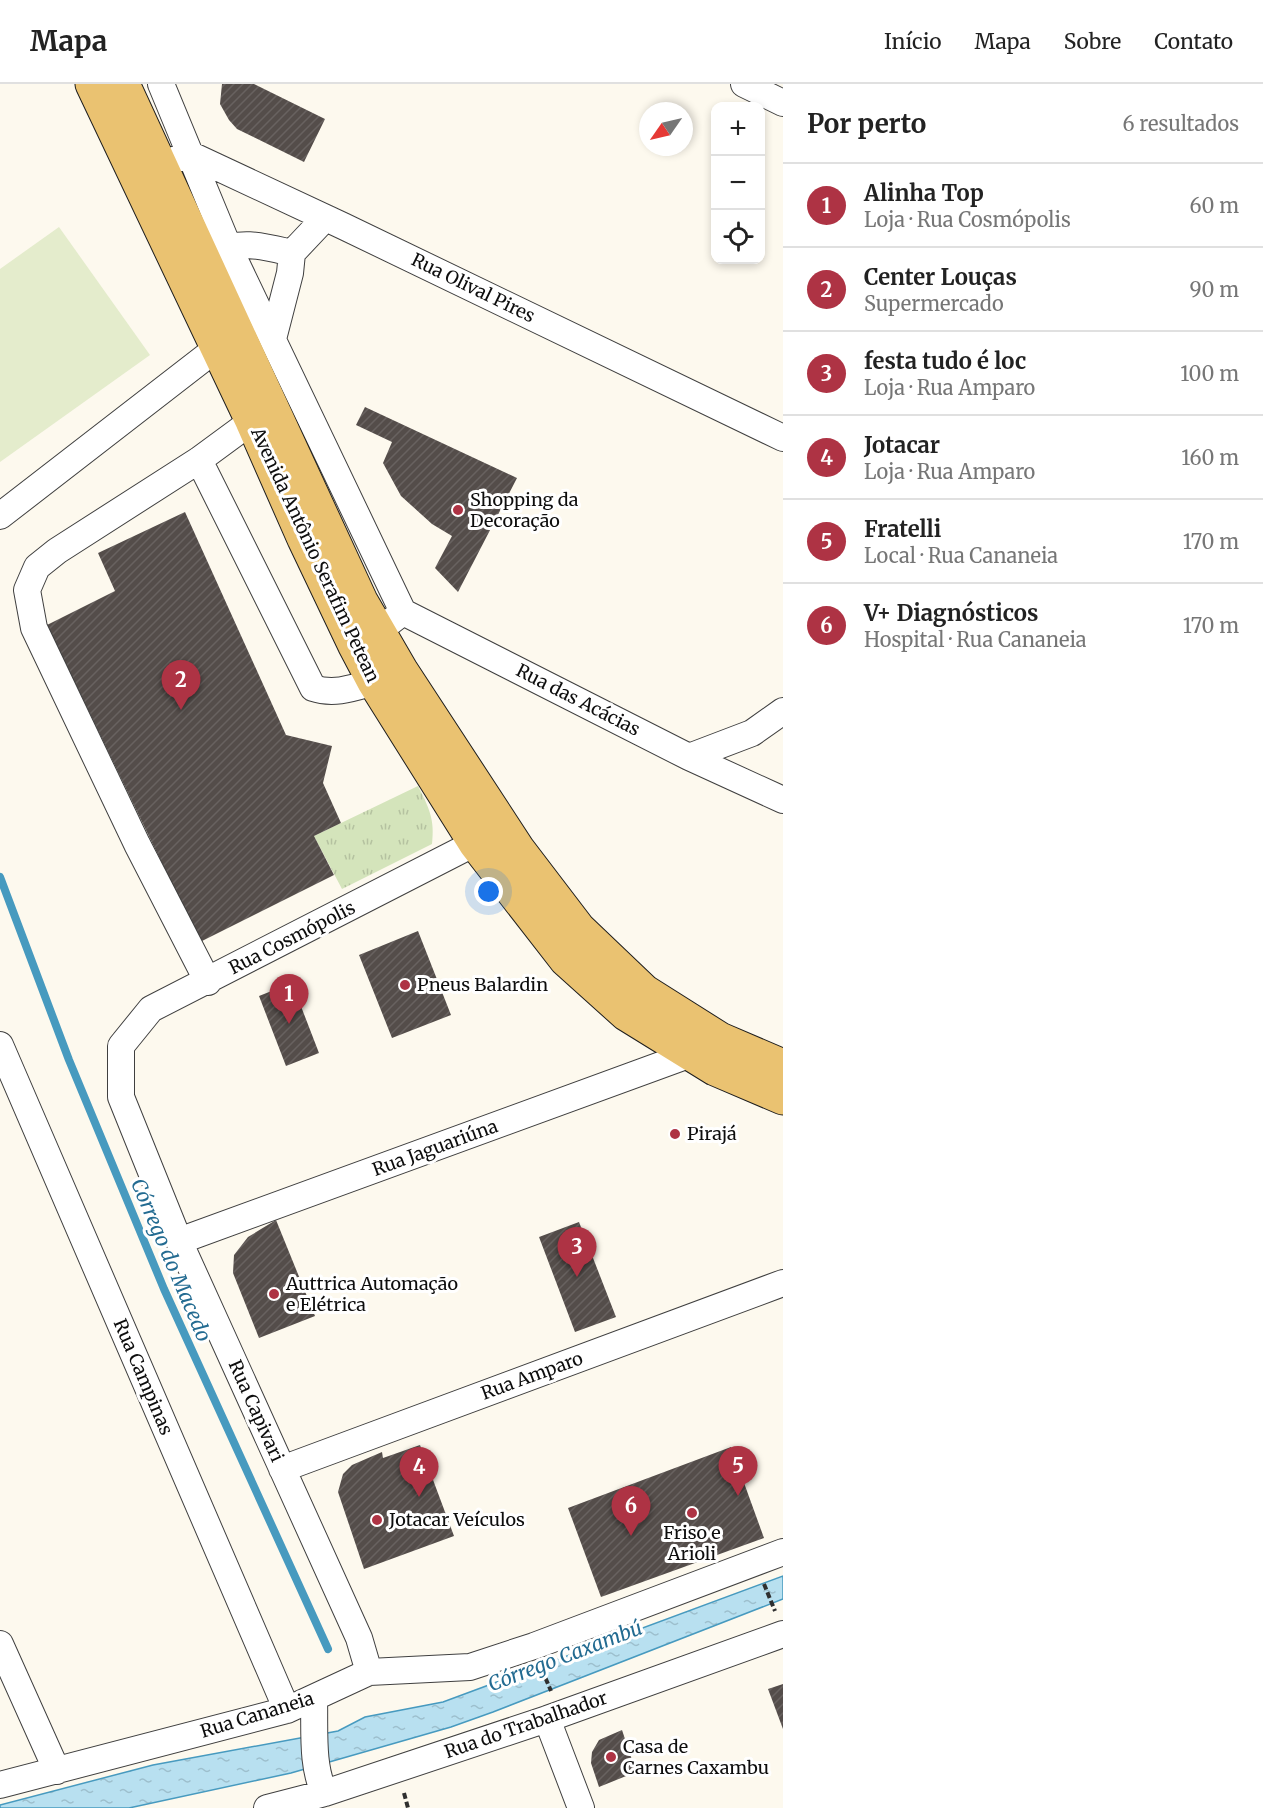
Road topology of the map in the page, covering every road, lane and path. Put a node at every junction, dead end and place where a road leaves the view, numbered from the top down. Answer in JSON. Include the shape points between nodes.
{"nodes":[{"id":1,"x":92,"y":84,"type":"edge"},
{"id":2,"x":161,"y":84,"type":"edge"},
{"id":3,"x":744,"y":84,"type":"edge"},
{"id":4,"x":137,"y":94,"type":"edge"},
{"id":5,"x":783,"y":103,"type":"edge"},
{"id":6,"x":175,"y":160,"type":"junction"},
{"id":7,"x":325,"y":218,"type":"junction"},
{"id":8,"x":292,"y":253,"type":"junction"},
{"id":9,"x":204,"y":258,"type":"junction"},
{"id":10,"x":273,"y":339,"type":"junction"},
{"id":11,"x":217,"y":348,"type":"junction"},
{"id":12,"x":252,"y":421,"type":"junction"},
{"id":13,"x":783,"y":438,"type":"edge"},
{"id":14,"x":199,"y":460,"type":"junction"},
{"id":15,"x":0,"y":516,"type":"edge"},
{"id":16,"x":390,"y":622,"type":"junction"},
{"id":17,"x":374,"y":682,"type":"junction"},
{"id":18,"x":783,"y":711,"type":"edge"},
{"id":19,"x":689,"y":756,"type":"junction"},
{"id":20,"x":783,"y":800,"type":"edge"},
{"id":21,"x":475,"y":843,"type":"junction"},
{"id":22,"x":208,"y":982,"type":"junction"},
{"id":23,"x":0,"y":1045,"type":"edge"},
{"id":24,"x":121,"y":1046,"type":"joint"},
{"id":25,"x":691,"y":1054,"type":"junction"},
{"id":26,"x":783,"y":1066,"type":"edge"},
{"id":27,"x":783,"y":1098,"type":"edge"},
{"id":28,"x":179,"y":1241,"type":"junction"},
{"id":29,"x":783,"y":1283,"type":"edge"},
{"id":30,"x":282,"y":1469,"type":"junction"},
{"id":31,"x":783,"y":1552,"type":"edge"},
{"id":32,"x":767,"y":1590,"type":"dead end"},
{"id":33,"x":779,"y":1623,"type":"edge"},
{"id":34,"x":0,"y":1644,"type":"edge"},
{"id":35,"x":369,"y":1672,"type":"junction"},
{"id":36,"x":314,"y":1699,"type":"junction"},
{"id":37,"x":287,"y":1710,"type":"junction"},
{"id":38,"x":547,"y":1719,"type":"junction"},
{"id":39,"x":57,"y":1771,"type":"junction"},
{"id":40,"x":0,"y":1785,"type":"edge"},
{"id":41,"x":325,"y":1793,"type":"junction"},
{"id":42,"x":267,"y":1808,"type":"edge"},
{"id":43,"x":581,"y":1808,"type":"edge"}],
"edges":[{"from":1,"to":9,"type":"main road","name":"Avenida Antônio Serafim Petean"},
{"from":2,"to":6,"type":"street","name":"Avenida Antônio Serafim Petean"},
{"from":3,"to":5,"type":"street"},
{"from":4,"to":6,"type":"main road","name":"Avenida Antônio Serafim Petean"},
{"from":6,"to":7,"type":"street","name":"Rua Olival Pires"},
{"from":6,"to":9,"type":"main road","name":"Avenida Antônio Serafim Petean"},
{"from":7,"to":8,"type":"street"},
{"from":7,"to":13,"type":"street","name":"Rua Olival Pires"},
{"from":8,"to":9,"type":"street","via":[[257,244]]},
{"from":8,"to":10,"type":"street"},
{"from":9,"to":10,"type":"street","name":"Avenida Antônio Serafim Petean"},
{"from":9,"to":11,"type":"main road","name":"Avenida Antônio Serafim Petean"},
{"from":9,"to":16,"type":"main road","name":"Avenida Antônio Serafim Petean","via":[[361,601]]},
{"from":10,"to":16,"type":"street","name":"Avenida Antônio Serafim Petean"},
{"from":11,"to":12,"type":"main road","name":"Avenida Antônio Serafim Petean"},
{"from":11,"to":15,"type":"street"},
{"from":12,"to":14,"type":"street"},
{"from":12,"to":17,"type":"main road","name":"Avenida Antônio Serafim Petean"},
{"from":14,"to":17,"type":"street","via":[[313,688],[337,692]]},
{"from":14,"to":22,"type":"street","via":[[57,551],[37,567],[27,590],[34,628],[136,844]]},
{"from":16,"to":19,"type":"street","name":"Rua das Acácias"},
{"from":16,"to":26,"type":"main road","name":"Avenida Antônio Serafim Petean","via":[[518,849],[579,928],[644,991],[720,1039]]},
{"from":17,"to":21,"type":"main road","name":"Avenida Antônio Serafim Petean"},
{"from":18,"to":19,"type":"street","via":[[752,734]]},
{"from":19,"to":20,"type":"street","name":"Rua das Acácias"},
{"from":21,"to":22,"type":"street","name":"Rua Cosmópolis"},
{"from":21,"to":25,"type":"main road","name":"Avenida Antônio Serafim Petean","via":[[566,960],[626,1014]]},
{"from":22,"to":24,"type":"street","name":"Rua Cosmópolis","via":[[151,1009]]},
{"from":23,"to":37,"type":"street","name":"Rua Campinas"},
{"from":24,"to":28,"type":"street","name":"Rua Capivari","via":[[121,1097]]},
{"from":25,"to":27,"type":"main road","name":"Avenida Antônio Serafim Petean"},
{"from":25,"to":28,"type":"street","name":"Rua Jaguariúna"},
{"from":28,"to":30,"type":"street","name":"Rua Capivari"},
{"from":29,"to":30,"type":"street","name":"Rua Amparo"},
{"from":30,"to":35,"type":"street","name":"Rua Capivari","via":[[359,1638]]},
{"from":31,"to":35,"type":"street","name":"Rua Cananeia","via":[[470,1667]]},
{"from":32,"to":33,"type":"path"},
{"from":33,"to":38,"type":"street","name":"Rua do Trabalhador"},
{"from":34,"to":39,"type":"street"},
{"from":35,"to":36,"type":"street","name":"Rua Cananeia"},
{"from":36,"to":37,"type":"street","name":"Rua Cananeia"},
{"from":36,"to":41,"type":"street","via":[[314,1739]]},
{"from":37,"to":39,"type":"street","name":"Rua Cananeia"},
{"from":38,"to":41,"type":"street","name":"Rua do Trabalhador"},
{"from":38,"to":43,"type":"street"},
{"from":39,"to":40,"type":"street","name":"Rua Cananeia"},
{"from":41,"to":42,"type":"street","name":"Rua do Trabalhador"}]}
